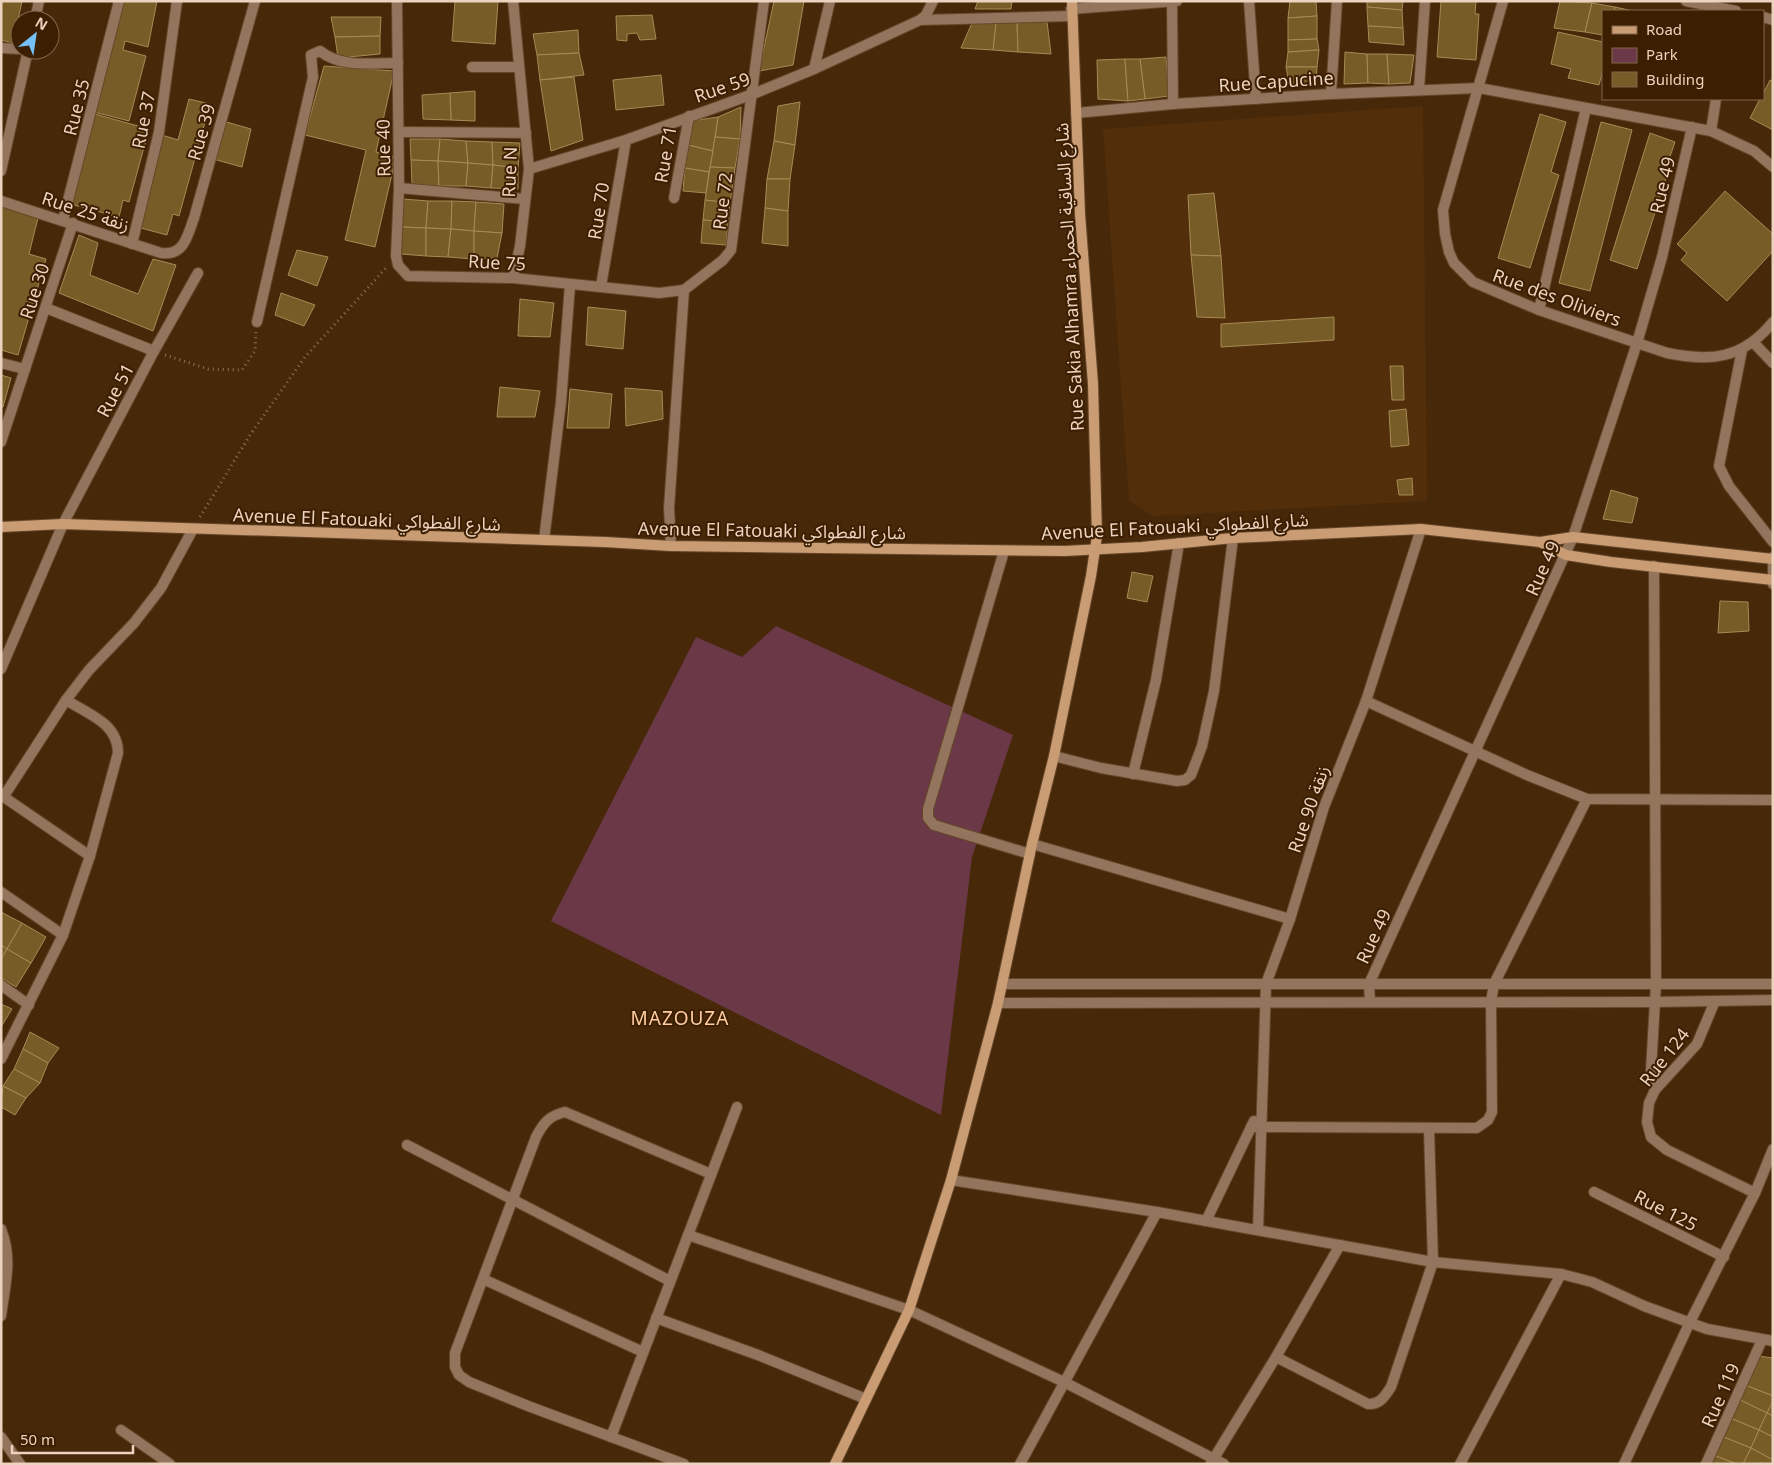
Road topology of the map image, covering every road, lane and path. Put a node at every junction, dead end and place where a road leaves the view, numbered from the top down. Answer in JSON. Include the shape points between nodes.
{"nodes":[{"id":1,"x":119,"y":1,"type":"edge"},
{"id":2,"x":177,"y":1,"type":"edge"},
{"id":3,"x":255,"y":1,"type":"edge"},
{"id":4,"x":397,"y":1,"type":"edge"},
{"id":5,"x":513,"y":1,"type":"edge"},
{"id":6,"x":764,"y":1,"type":"edge"},
{"id":7,"x":830,"y":1,"type":"edge"},
{"id":8,"x":933,"y":1,"type":"edge"},
{"id":9,"x":1177,"y":1,"type":"edge"},
{"id":10,"x":1248,"y":1,"type":"edge"},
{"id":11,"x":1337,"y":1,"type":"edge"},
{"id":12,"x":1424,"y":1,"type":"edge"},
{"id":13,"x":1503,"y":1,"type":"edge"},
{"id":14,"x":1686,"y":1,"type":"edge"},
{"id":15,"x":1172,"y":2,"type":"edge"},
{"id":16,"x":1071,"y":9,"type":"edge"},
{"id":17,"x":1729,"y":10,"type":"edge"},
{"id":18,"x":920,"y":20,"type":"junction"},
{"id":19,"x":26,"y":60,"type":"edge"},
{"id":20,"x":398,"y":64,"type":"junction"},
{"id":21,"x":472,"y":67,"type":"dead end"},
{"id":22,"x":518,"y":67,"type":"junction"},
{"id":23,"x":814,"y":70,"type":"junction"},
{"id":24,"x":1479,"y":88,"type":"junction"},
{"id":25,"x":1419,"y":89,"type":"junction"},
{"id":26,"x":753,"y":94,"type":"junction"},
{"id":27,"x":1331,"y":94,"type":"junction"},
{"id":28,"x":1256,"y":99,"type":"junction"},
{"id":29,"x":1716,"y":100,"type":"edge"},
{"id":30,"x":1173,"y":104,"type":"junction"},
{"id":31,"x":1586,"y":108,"type":"junction"},
{"id":32,"x":1076,"y":113,"type":"junction"},
{"id":33,"x":689,"y":116,"type":"junction"},
{"id":34,"x":1692,"y":127,"type":"junction"},
{"id":35,"x":1711,"y":131,"type":"junction"},
{"id":36,"x":399,"y":132,"type":"junction"},
{"id":37,"x":526,"y":133,"type":"junction"},
{"id":38,"x":626,"y":140,"type":"junction"},
{"id":39,"x":1773,"y":167,"type":"edge"},
{"id":40,"x":529,"y":170,"type":"junction"},
{"id":41,"x":1,"y":171,"type":"edge"},
{"id":42,"x":399,"y":188,"type":"junction"},
{"id":43,"x":674,"y":198,"type":"dead end"},
{"id":44,"x":525,"y":199,"type":"junction"},
{"id":45,"x":1,"y":200,"type":"edge"},
{"id":46,"x":68,"y":221,"type":"junction"},
{"id":47,"x":132,"y":244,"type":"junction"},
{"id":48,"x":161,"y":253,"type":"joint"},
{"id":49,"x":396,"y":256,"type":"junction"},
{"id":50,"x":198,"y":274,"type":"dead end"},
{"id":51,"x":513,"y":278,"type":"junction"},
{"id":52,"x":570,"y":285,"type":"junction"},
{"id":53,"x":601,"y":286,"type":"junction"},
{"id":54,"x":684,"y":290,"type":"junction"},
{"id":55,"x":46,"y":308,"type":"junction"},
{"id":56,"x":1539,"y":310,"type":"junction"},
{"id":57,"x":257,"y":322,"type":"joint"},
{"id":58,"x":1773,"y":322,"type":"edge"},
{"id":59,"x":1637,"y":343,"type":"junction"},
{"id":60,"x":1754,"y":343,"type":"junction"},
{"id":61,"x":1742,"y":350,"type":"junction"},
{"id":62,"x":154,"y":351,"type":"junction"},
{"id":63,"x":1,"y":363,"type":"edge"},
{"id":64,"x":1773,"y":363,"type":"edge"},
{"id":65,"x":25,"y":369,"type":"junction"},
{"id":66,"x":1,"y":442,"type":"edge"},
{"id":67,"x":63,"y":524,"type":"junction"},
{"id":68,"x":1,"y":527,"type":"edge"},
{"id":69,"x":193,"y":529,"type":"junction"},
{"id":70,"x":1421,"y":529,"type":"junction"},
{"id":71,"x":1573,"y":537,"type":"junction"},
{"id":72,"x":1233,"y":538,"type":"junction"},
{"id":73,"x":544,"y":540,"type":"junction"},
{"id":74,"x":1540,"y":542,"type":"junction"},
{"id":75,"x":1773,"y":542,"type":"edge"},
{"id":76,"x":1179,"y":544,"type":"junction"},
{"id":77,"x":670,"y":546,"type":"junction"},
{"id":78,"x":1096,"y":550,"type":"junction"},
{"id":79,"x":1004,"y":551,"type":"junction"},
{"id":80,"x":1566,"y":554,"type":"junction"},
{"id":81,"x":1773,"y":559,"type":"edge"},
{"id":82,"x":1654,"y":566,"type":"junction"},
{"id":83,"x":1773,"y":580,"type":"edge"},
{"id":84,"x":1773,"y":584,"type":"edge"},
{"id":85,"x":1,"y":669,"type":"edge"},
{"id":86,"x":66,"y":700,"type":"junction"},
{"id":87,"x":1366,"y":701,"type":"junction"},
{"id":88,"x":1477,"y":751,"type":"junction"},
{"id":89,"x":1054,"y":756,"type":"junction"},
{"id":90,"x":1133,"y":774,"type":"junction"},
{"id":91,"x":3,"y":795,"type":"edge"},
{"id":92,"x":1587,"y":799,"type":"junction"},
{"id":93,"x":1653,"y":800,"type":"junction"},
{"id":94,"x":1773,"y":800,"type":"edge"},
{"id":95,"x":1031,"y":849,"type":"junction"},
{"id":96,"x":90,"y":856,"type":"junction"},
{"id":97,"x":1,"y":892,"type":"edge"},
{"id":98,"x":1290,"y":919,"type":"junction"},
{"id":99,"x":63,"y":934,"type":"junction"},
{"id":100,"x":1002,"y":984,"type":"junction"},
{"id":101,"x":1266,"y":984,"type":"junction"},
{"id":102,"x":1369,"y":984,"type":"junction"},
{"id":103,"x":1494,"y":984,"type":"junction"},
{"id":104,"x":1656,"y":984,"type":"junction"},
{"id":105,"x":1773,"y":984,"type":"edge"},
{"id":106,"x":1,"y":985,"type":"edge"},
{"id":107,"x":1773,"y":1000,"type":"edge"},
{"id":108,"x":1715,"y":1001,"type":"junction"},
{"id":109,"x":1265,"y":1002,"type":"junction"},
{"id":110,"x":1370,"y":1002,"type":"junction"},
{"id":111,"x":1491,"y":1002,"type":"junction"},
{"id":112,"x":1655,"y":1002,"type":"junction"},
{"id":113,"x":998,"y":1003,"type":"junction"},
{"id":114,"x":29,"y":1005,"type":"junction"},
{"id":115,"x":1,"y":1059,"type":"edge"},
{"id":116,"x":1655,"y":1090,"type":"junction"},
{"id":117,"x":737,"y":1107,"type":"dead end"},
{"id":118,"x":1256,"y":1128,"type":"junction"},
{"id":119,"x":1429,"y":1130,"type":"junction"},
{"id":120,"x":407,"y":1145,"type":"dead end"},
{"id":121,"x":1773,"y":1149,"type":"edge"},
{"id":122,"x":711,"y":1174,"type":"junction"},
{"id":123,"x":952,"y":1180,"type":"junction"},
{"id":124,"x":1594,"y":1192,"type":"dead end"},
{"id":125,"x":1755,"y":1193,"type":"junction"},
{"id":126,"x":513,"y":1200,"type":"junction"},
{"id":127,"x":1157,"y":1212,"type":"junction"},
{"id":128,"x":1206,"y":1221,"type":"junction"},
{"id":129,"x":1,"y":1229,"type":"edge"},
{"id":130,"x":1258,"y":1230,"type":"junction"},
{"id":131,"x":688,"y":1235,"type":"junction"},
{"id":132,"x":1340,"y":1245,"type":"junction"},
{"id":133,"x":1724,"y":1257,"type":"junction"},
{"id":134,"x":1433,"y":1262,"type":"junction"},
{"id":135,"x":1561,"y":1274,"type":"junction"},
{"id":136,"x":483,"y":1279,"type":"junction"},
{"id":137,"x":670,"y":1281,"type":"junction"},
{"id":138,"x":909,"y":1310,"type":"junction"},
{"id":139,"x":1,"y":1316,"type":"edge"},
{"id":140,"x":656,"y":1318,"type":"junction"},
{"id":141,"x":1689,"y":1324,"type":"junction"},
{"id":142,"x":1768,"y":1341,"type":"edge"},
{"id":143,"x":643,"y":1352,"type":"junction"},
{"id":144,"x":1276,"y":1357,"type":"junction"},
{"id":145,"x":1064,"y":1382,"type":"junction"},
{"id":146,"x":866,"y":1399,"type":"junction"},
{"id":147,"x":121,"y":1430,"type":"dead end"},
{"id":148,"x":1,"y":1437,"type":"edge"},
{"id":149,"x":611,"y":1437,"type":"junction"},
{"id":150,"x":1212,"y":1461,"type":"edge"},
{"id":151,"x":20,"y":1464,"type":"edge"},
{"id":152,"x":170,"y":1464,"type":"edge"},
{"id":153,"x":684,"y":1464,"type":"edge"},
{"id":154,"x":835,"y":1464,"type":"edge"},
{"id":155,"x":1020,"y":1464,"type":"edge"},
{"id":156,"x":1224,"y":1464,"type":"edge"},
{"id":157,"x":1460,"y":1464,"type":"edge"},
{"id":158,"x":1624,"y":1464,"type":"edge"},
{"id":159,"x":1706,"y":1464,"type":"edge"}],
"edges":[{"from":1,"to":46,"type":"street","name":"Rue 35"},
{"from":2,"to":47,"type":"street","name":"Rue 37","via":[[159,132]]},
{"from":3,"to":48,"type":"street","name":"Rue 39","via":[[194,218],[179,250],[172,254]]},
{"from":4,"to":20,"type":"street","name":"Rue 40"},
{"from":5,"to":22,"type":"street","name":"Rue N"},
{"from":6,"to":26,"type":"street","name":"Rue 72"},
{"from":7,"to":23,"type":"street"},
{"from":8,"to":18,"type":"street"},
{"from":9,"to":15,"type":"street"},
{"from":10,"to":28,"type":"street"},
{"from":11,"to":27,"type":"street"},
{"from":12,"to":25,"type":"street"},
{"from":13,"to":24,"type":"street","name":"Rue des Oliviers"},
{"from":14,"to":17,"type":"street"},
{"from":15,"to":16,"type":"street"},
{"from":15,"to":30,"type":"street"},
{"from":16,"to":18,"type":"street"},
{"from":16,"to":32,"type":"main road","name":"Rue Sakia Alhamra شارع الساقية الحمراء"},
{"from":18,"to":23,"type":"street","name":"Rue 59"},
{"from":19,"to":41,"type":"street"},
{"from":20,"to":36,"type":"street","name":"Rue 40"},
{"from":20,"to":57,"type":"street","via":[[341,62],[320,51],[311,55],[313,77]]},
{"from":21,"to":22,"type":"street"},
{"from":22,"to":37,"type":"street","name":"Rue N"},
{"from":23,"to":26,"type":"street","name":"Rue 59"},
{"from":24,"to":25,"type":"street","name":"Rue Capucine"},
{"from":24,"to":31,"type":"street"},
{"from":24,"to":56,"type":"street","name":"Rue des Oliviers","via":[[1443,210],[1444,234],[1454,263],[1473,282]]},
{"from":25,"to":27,"type":"street","name":"Rue Capucine"},
{"from":26,"to":33,"type":"street","name":"Rue 59"},
{"from":26,"to":54,"type":"street","name":"Rue 72","via":[[730,253]]},
{"from":27,"to":28,"type":"street","name":"Rue Capucine"},
{"from":28,"to":30,"type":"street","name":"Rue Capucine"},
{"from":29,"to":35,"type":"street"},
{"from":30,"to":32,"type":"street","name":"Rue Capucine"},
{"from":31,"to":34,"type":"street"},
{"from":31,"to":56,"type":"street"},
{"from":32,"to":78,"type":"main road","name":"Rue Sakia Alhamra شارع الساقية الحمراء","via":[[1092,384]]},
{"from":33,"to":38,"type":"street","name":"Rue 59"},
{"from":33,"to":43,"type":"street","name":"Rue 71"},
{"from":34,"to":35,"type":"street"},
{"from":34,"to":59,"type":"street","name":"Rue 49","via":[[1662,257]]},
{"from":35,"to":39,"type":"street","via":[[1754,151]]},
{"from":36,"to":37,"type":"street"},
{"from":36,"to":42,"type":"street","name":"Rue 40"},
{"from":37,"to":40,"type":"street","name":"Rue N"},
{"from":38,"to":40,"type":"street","name":"Rue 59"},
{"from":38,"to":53,"type":"street","name":"Rue 70"},
{"from":40,"to":44,"type":"street","name":"Rue N"},
{"from":42,"to":44,"type":"street"},
{"from":42,"to":49,"type":"street","name":"Rue 40"},
{"from":44,"to":51,"type":"street","name":"Rue N"},
{"from":45,"to":46,"type":"street","name":"Rue 25 زنقة"},
{"from":46,"to":47,"type":"street","name":"Rue 25 زنقة"},
{"from":46,"to":55,"type":"street","name":"Rue 30"},
{"from":47,"to":48,"type":"street","name":"Rue 25 زنقة"},
{"from":49,"to":51,"type":"street","name":"Rue 75","via":[[402,271],[408,276]]},
{"from":49,"to":69,"type":"path","via":[[305,357],[250,435]]},
{"from":50,"to":62,"type":"street","name":"Rue 51"},
{"from":51,"to":52,"type":"street","name":"Rue 75"},
{"from":52,"to":53,"type":"street","name":"Rue 75"},
{"from":52,"to":73,"type":"street","via":[[561,402]]},
{"from":53,"to":54,"type":"street","name":"Rue 75","via":[[659,293]]},
{"from":54,"to":77,"type":"street","via":[[669,508]]},
{"from":55,"to":62,"type":"street"},
{"from":55,"to":65,"type":"street","name":"Rue 30"},
{"from":56,"to":59,"type":"street","name":"Rue des Oliviers"},
{"from":57,"to":62,"type":"path","via":[[255,351],[242,370],[208,368]]},
{"from":58,"to":60,"type":"street","name":"Rue des Oliviers"},
{"from":59,"to":61,"type":"street","name":"Rue des Oliviers","via":[[1688,357],[1724,356]]},
{"from":59,"to":71,"type":"street","name":"Rue 49"},
{"from":60,"to":61,"type":"street","name":"Rue des Oliviers"},
{"from":60,"to":64,"type":"street"},
{"from":61,"to":75,"type":"street","via":[[1719,466],[1728,486]]},
{"from":62,"to":67,"type":"street","name":"Rue 51"},
{"from":63,"to":65,"type":"street"},
{"from":65,"to":66,"type":"street","name":"Rue 30"},
{"from":67,"to":68,"type":"main road","name":"Avenue El Fatouaki شارع الفطواكي"},
{"from":67,"to":69,"type":"main road","name":"Avenue El Fatouaki شارع الفطواكي"},
{"from":67,"to":85,"type":"street","name":"Rue 51"},
{"from":69,"to":73,"type":"main road","name":"Avenue El Fatouaki شارع الفطواكي"},
{"from":69,"to":86,"type":"street","via":[[161,588],[134,624],[89,670]]},
{"from":70,"to":72,"type":"main road","name":"Avenue El Fatouaki شارع الفطواكي"},
{"from":70,"to":74,"type":"main road","name":"Avenue El Fatouaki شارع الفطواكي"},
{"from":70,"to":87,"type":"street","name":"Rue 90 زنقة"},
{"from":71,"to":74,"type":"main road","name":"Avenue El Fatouaki شارع الفطواكي"},
{"from":71,"to":80,"type":"street","name":"Rue 49"},
{"from":71,"to":81,"type":"main road","name":"Avenue El Fatouaki شارع الفطواكي"},
{"from":72,"to":76,"type":"main road","name":"Avenue El Fatouaki شارع الفطواكي"},
{"from":72,"to":90,"type":"street","via":[[1214,691],[1194,771],[1188,778],[1177,782]]},
{"from":73,"to":77,"type":"main road","name":"Avenue El Fatouaki شارع الفطواكي"},
{"from":74,"to":80,"type":"main road","name":"Avenue El Fatouaki شارع الفطواكي"},
{"from":76,"to":78,"type":"main road","name":"Avenue El Fatouaki شارع الفطواكي"},
{"from":76,"to":90,"type":"street","via":[[1156,680]]},
{"from":77,"to":79,"type":"main road","name":"Avenue El Fatouaki شارع الفطواكي"},
{"from":78,"to":79,"type":"main road","name":"Avenue El Fatouaki شارع الفطواكي"},
{"from":78,"to":89,"type":"main road","name":"Rue Sakia Alhamra شارع الساقية الحمراء"},
{"from":79,"to":95,"type":"street","via":[[928,818],[934,825]]},
{"from":80,"to":82,"type":"main road","name":"Avenue El Fatouaki شارع الفطواكي"},
{"from":80,"to":88,"type":"street","name":"Rue 49"},
{"from":81,"to":83,"type":"street"},
{"from":82,"to":83,"type":"main road","name":"Avenue El Fatouaki شارع الفطواكي"},
{"from":82,"to":93,"type":"street"},
{"from":83,"to":84,"type":"street"},
{"from":86,"to":91,"type":"street"},
{"from":86,"to":96,"type":"street","via":[[100,720],[114,732],[118,741],[118,753]]},
{"from":87,"to":88,"type":"street"},
{"from":87,"to":98,"type":"street","name":"Rue 90 زنقة","via":[[1324,807]]},
{"from":88,"to":92,"type":"street"},
{"from":88,"to":102,"type":"street","name":"Rue 49"},
{"from":89,"to":90,"type":"street"},
{"from":89,"to":95,"type":"main road","name":"Rue Sakia Alhamra شارع الساقية الحمراء"},
{"from":91,"to":96,"type":"street"},
{"from":92,"to":93,"type":"street"},
{"from":92,"to":103,"type":"street"},
{"from":93,"to":94,"type":"street"},
{"from":93,"to":104,"type":"street"},
{"from":95,"to":98,"type":"street"},
{"from":95,"to":100,"type":"main road","name":"Rue Sakia Alhamra شارع الساقية الحمراء"},
{"from":96,"to":99,"type":"street"},
{"from":97,"to":99,"type":"street"},
{"from":98,"to":101,"type":"street","name":"Rue 90 زنقة"},
{"from":99,"to":114,"type":"street"},
{"from":100,"to":101,"type":"street"},
{"from":100,"to":113,"type":"main road","name":"Rue Sakia Alhamra شارع الساقية الحمراء"},
{"from":101,"to":102,"type":"street"},
{"from":101,"to":109,"type":"street","name":"Rue 90 زنقة"},
{"from":102,"to":103,"type":"street"},
{"from":102,"to":110,"type":"street","name":"Rue 49"},
{"from":103,"to":104,"type":"street"},
{"from":103,"to":111,"type":"street"},
{"from":104,"to":105,"type":"street"},
{"from":104,"to":112,"type":"street"},
{"from":106,"to":114,"type":"street"},
{"from":107,"to":108,"type":"street"},
{"from":108,"to":112,"type":"street"},
{"from":108,"to":116,"type":"street","name":"Rue 124","via":[[1697,1044]]},
{"from":109,"to":110,"type":"street"},
{"from":109,"to":113,"type":"street"},
{"from":109,"to":118,"type":"street","name":"Rue 90 زنقة","via":[[1261,1106]]},
{"from":110,"to":111,"type":"street"},
{"from":111,"to":112,"type":"street"},
{"from":111,"to":119,"type":"street","via":[[1492,1112],[1488,1120],[1477,1128]]},
{"from":112,"to":116,"type":"street","via":[[1651,1070]]},
{"from":113,"to":123,"type":"main road","name":"Rue Sakia Alhamra شارع الساقية الحمراء"},
{"from":114,"to":115,"type":"street"},
{"from":116,"to":125,"type":"street","name":"Rue 124","via":[[1649,1103],[1647,1122],[1655,1141]]},
{"from":117,"to":122,"type":"street"},
{"from":118,"to":119,"type":"street"},
{"from":118,"to":128,"type":"street"},
{"from":118,"to":130,"type":"street"},
{"from":119,"to":134,"type":"street"},
{"from":120,"to":126,"type":"street"},
{"from":121,"to":125,"type":"street"},
{"from":122,"to":126,"type":"street","via":[[565,1112],[552,1115],[544,1122]]},
{"from":122,"to":131,"type":"street"},
{"from":123,"to":127,"type":"street"},
{"from":123,"to":138,"type":"main road","name":"Rue Sakia Alhamra شارع الساقية الحمراء"},
{"from":124,"to":133,"type":"street","name":"Rue 125"},
{"from":125,"to":133,"type":"street"},
{"from":126,"to":136,"type":"street"},
{"from":126,"to":137,"type":"street"},
{"from":127,"to":128,"type":"street"},
{"from":127,"to":145,"type":"street"},
{"from":128,"to":130,"type":"street"},
{"from":129,"to":139,"type":"street","via":[[9,1260]]},
{"from":130,"to":132,"type":"street"},
{"from":131,"to":137,"type":"street"},
{"from":131,"to":138,"type":"street"},
{"from":132,"to":134,"type":"street"},
{"from":132,"to":144,"type":"street"},
{"from":133,"to":141,"type":"street"},
{"from":134,"to":135,"type":"street"},
{"from":134,"to":144,"type":"street","via":[[1391,1386],[1378,1403],[1368,1404]]},
{"from":135,"to":141,"type":"street","via":[[1592,1282]]},
{"from":135,"to":157,"type":"street"},
{"from":136,"to":143,"type":"street"},
{"from":136,"to":149,"type":"street","via":[[455,1353],[455,1367],[459,1375],[469,1382]]},
{"from":137,"to":140,"type":"street"},
{"from":138,"to":145,"type":"street"},
{"from":138,"to":146,"type":"main road","name":"Rue Sakia Alhamra شارع الساقية الحمراء"},
{"from":140,"to":143,"type":"street"},
{"from":140,"to":146,"type":"street"},
{"from":141,"to":142,"type":"street"},
{"from":141,"to":158,"type":"street"},
{"from":142,"to":159,"type":"street","name":"Rue 119"},
{"from":143,"to":149,"type":"street"},
{"from":144,"to":150,"type":"street"},
{"from":145,"to":150,"type":"street"},
{"from":145,"to":155,"type":"street"},
{"from":146,"to":154,"type":"main road","name":"Rue Sakia Alhamra شارع الساقية الحمراء"},
{"from":147,"to":152,"type":"street"},
{"from":148,"to":151,"type":"street"},
{"from":149,"to":153,"type":"street"},
{"from":150,"to":156,"type":"street"}]}
